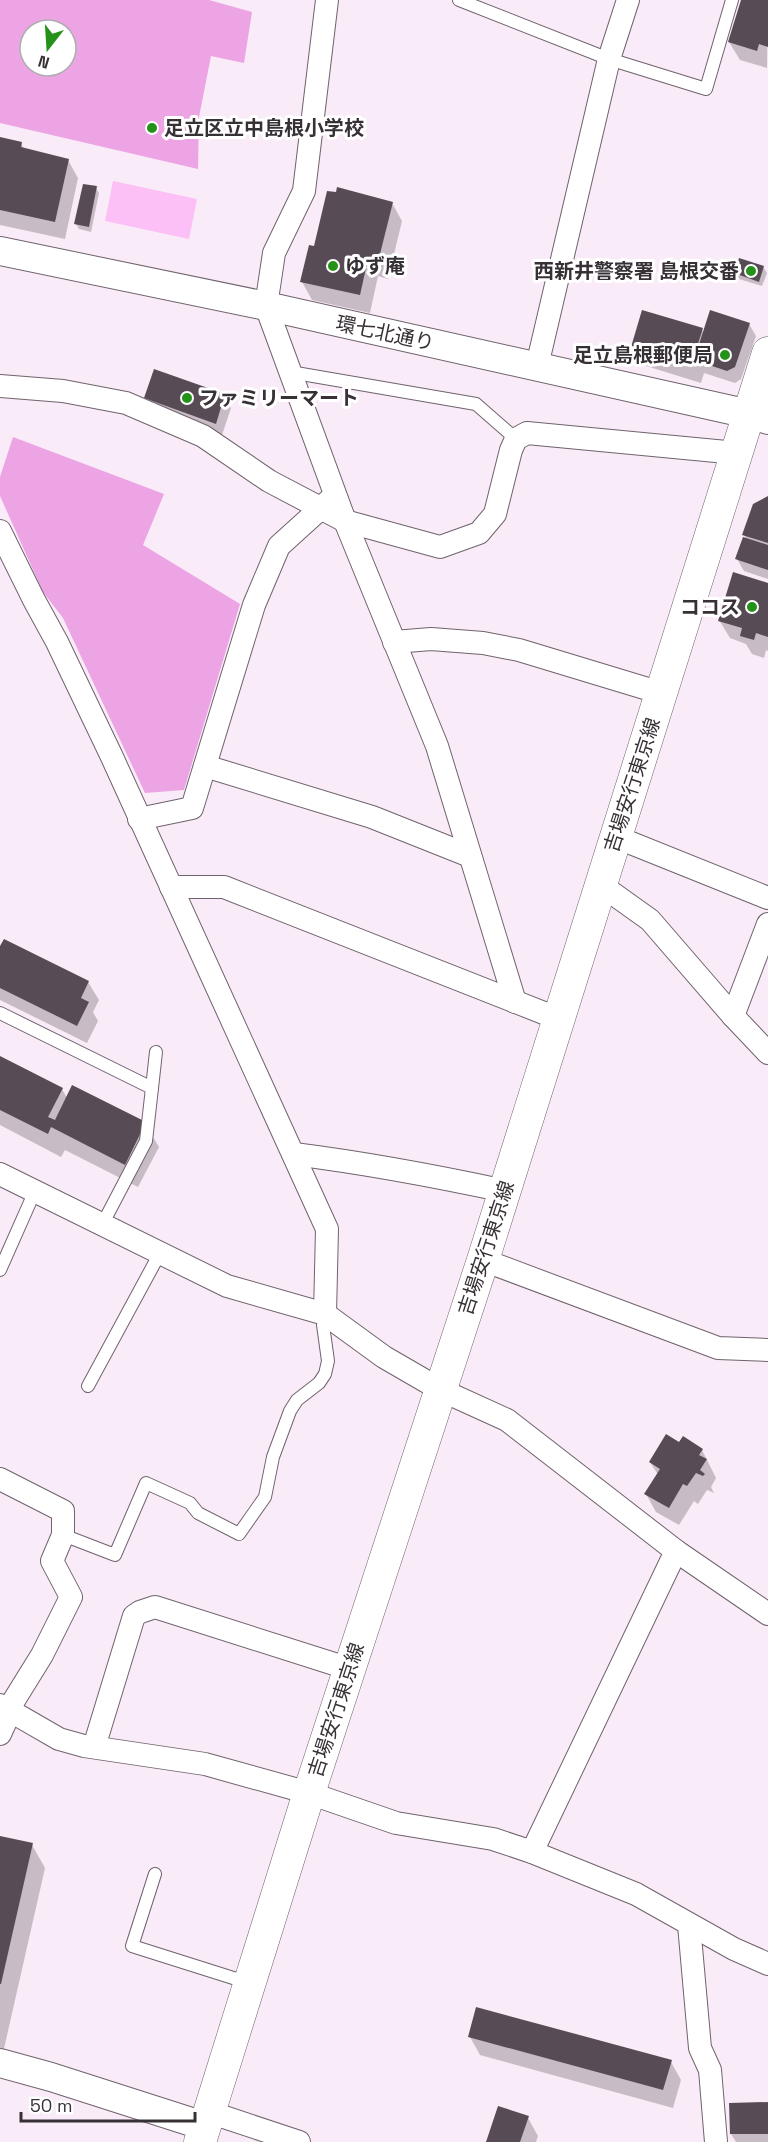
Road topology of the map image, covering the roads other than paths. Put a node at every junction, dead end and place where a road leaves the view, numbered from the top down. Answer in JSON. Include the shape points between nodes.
{"nodes":[{"id":1,"x":327,"y":0,"type":"edge"},
{"id":2,"x":459,"y":0,"type":"edge"},
{"id":3,"x":628,"y":0,"type":"edge"},
{"id":4,"x":732,"y":0,"type":"edge"},
{"id":5,"x":609,"y":59,"type":"junction"},
{"id":6,"x":0,"y":251,"type":"edge"},
{"id":7,"x":266,"y":306,"type":"junction"},
{"id":8,"x":768,"y":353,"type":"edge"},
{"id":9,"x":537,"y":366,"type":"junction"},
{"id":10,"x":290,"y":372,"type":"junction"},
{"id":11,"x":0,"y":386,"type":"edge"},
{"id":12,"x":758,"y":417,"type":"edge"},
{"id":13,"x":516,"y":439,"type":"junction"},
{"id":14,"x":737,"y":453,"type":"junction"},
{"id":15,"x":328,"y":501,"type":"junction"},
{"id":16,"x":345,"y":521,"type":"junction"},
{"id":17,"x":0,"y":531,"type":"edge"},
{"id":18,"x":394,"y":642,"type":"junction"},
{"id":19,"x":661,"y":693,"type":"junction"},
{"id":20,"x":205,"y":766,"type":"junction"},
{"id":21,"x":139,"y":819,"type":"junction"},
{"id":22,"x":616,"y":837,"type":"junction"},
{"id":23,"x":470,"y":856,"type":"junction"},
{"id":24,"x":601,"y":885,"type":"junction"},
{"id":25,"x":171,"y":887,"type":"junction"},
{"id":26,"x":768,"y":898,"type":"edge"},
{"id":27,"x":768,"y":924,"type":"edge"},
{"id":28,"x":515,"y":1002,"type":"junction"},
{"id":29,"x":0,"y":1013,"type":"edge"},
{"id":30,"x":733,"y":1016,"type":"junction"},
{"id":31,"x":559,"y":1019,"type":"junction"},
{"id":32,"x":156,"y":1052,"type":"dead end"},
{"id":33,"x":768,"y":1053,"type":"edge"},
{"id":34,"x":152,"y":1088,"type":"junction"},
{"id":35,"x":294,"y":1154,"type":"junction"},
{"id":36,"x":0,"y":1173,"type":"edge"},
{"id":37,"x":35,"y":1191,"type":"junction"},
{"id":38,"x":504,"y":1191,"type":"junction"},
{"id":39,"x":102,"y":1225,"type":"junction"},
{"id":40,"x":160,"y":1253,"type":"junction"},
{"id":41,"x":483,"y":1260,"type":"junction"},
{"id":42,"x":0,"y":1270,"type":"edge"},
{"id":43,"x":325,"y":1314,"type":"junction"},
{"id":44,"x":768,"y":1350,"type":"edge"},
{"id":45,"x":88,"y":1386,"type":"dead end"},
{"id":46,"x":441,"y":1390,"type":"junction"},
{"id":47,"x":0,"y":1479,"type":"edge"},
{"id":48,"x":63,"y":1535,"type":"junction"},
{"id":49,"x":676,"y":1551,"type":"junction"},
{"id":50,"x":768,"y":1614,"type":"edge"},
{"id":51,"x":350,"y":1669,"type":"junction"},
{"id":52,"x":6,"y":1709,"type":"edge"},
{"id":53,"x":0,"y":1734,"type":"edge"},
{"id":54,"x":94,"y":1747,"type":"junction"},
{"id":55,"x":309,"y":1794,"type":"junction"},
{"id":56,"x":532,"y":1852,"type":"junction"},
{"id":57,"x":155,"y":1874,"type":"dead end"},
{"id":58,"x":689,"y":1925,"type":"junction"},
{"id":59,"x":768,"y":1964,"type":"edge"},
{"id":60,"x":250,"y":1984,"type":"junction"},
{"id":61,"x":0,"y":2063,"type":"edge"},
{"id":62,"x":204,"y":2127,"type":"edge"},
{"id":63,"x":299,"y":2142,"type":"edge"},
{"id":64,"x":716,"y":2142,"type":"edge"}],
"edges":[{"from":1,"to":7,"type":"street","via":[[304,190],[274,253]]},
{"from":2,"to":5,"type":"lane"},
{"from":3,"to":5,"type":"street"},
{"from":4,"to":5,"type":"lane","via":[[706,89]]},
{"from":5,"to":9,"type":"street"},
{"from":6,"to":7,"type":"street","name":"環七北通り"},
{"from":7,"to":9,"type":"street","name":"環七北通り"},
{"from":7,"to":10,"type":"street"},
{"from":8,"to":12,"type":"main road","name":"吉場安行東京線"},
{"from":9,"to":12,"type":"street","name":"環七北通り"},
{"from":10,"to":13,"type":"lane","via":[[476,404]]},
{"from":10,"to":15,"type":"street"},
{"from":11,"to":15,"type":"street","via":[[63,391],[126,403],[203,436],[269,481]]},
{"from":12,"to":14,"type":"main road","name":"吉場安行東京線"},
{"from":13,"to":14,"type":"street","via":[[527,433]]},
{"from":13,"to":16,"type":"street","via":[[495,514],[479,533],[440,547]]},
{"from":14,"to":19,"type":"main road","name":"吉場安行東京線"},
{"from":15,"to":16,"type":"street"},
{"from":15,"to":20,"type":"street","via":[[279,546],[254,605]]},
{"from":16,"to":18,"type":"street"},
{"from":17,"to":21,"type":"street","via":[[57,642]]},
{"from":18,"to":19,"type":"street","via":[[431,639],[483,643]]},
{"from":18,"to":23,"type":"street","via":[[436,746]]},
{"from":19,"to":22,"type":"main road","name":"吉場安行東京線"},
{"from":20,"to":21,"type":"street","via":[[192,808]]},
{"from":20,"to":23,"type":"street","via":[[372,818]]},
{"from":21,"to":25,"type":"street"},
{"from":22,"to":24,"type":"main road","name":"吉場安行東京線"},
{"from":22,"to":26,"type":"street"},
{"from":23,"to":28,"type":"street"},
{"from":24,"to":30,"type":"street","via":[[650,920]]},
{"from":24,"to":31,"type":"main road","name":"吉場安行東京線"},
{"from":25,"to":28,"type":"street","via":[[224,887]]},
{"from":25,"to":35,"type":"street"},
{"from":27,"to":30,"type":"street"},
{"from":28,"to":31,"type":"street"},
{"from":29,"to":34,"type":"lane"},
{"from":30,"to":33,"type":"street"},
{"from":31,"to":38,"type":"main road","name":"吉場安行東京線"},
{"from":32,"to":34,"type":"lane"},
{"from":34,"to":39,"type":"lane","via":[[146,1141]]},
{"from":35,"to":38,"type":"street","via":[[428,1174]]},
{"from":35,"to":43,"type":"street","via":[[327,1229]]},
{"from":36,"to":37,"type":"street"},
{"from":37,"to":39,"type":"street"},
{"from":37,"to":42,"type":"lane"},
{"from":38,"to":41,"type":"main road","name":"吉場安行東京線"},
{"from":39,"to":40,"type":"street"},
{"from":40,"to":43,"type":"street","via":[[227,1286]]},
{"from":40,"to":45,"type":"lane"},
{"from":41,"to":44,"type":"street","via":[[718,1347]]},
{"from":41,"to":46,"type":"main road","name":"吉場安行東京線"},
{"from":43,"to":46,"type":"street","via":[[384,1357]]},
{"from":43,"to":48,"type":"lane","via":[[325,1374],[290,1411],[273,1457],[265,1497],[239,1534],[198,1513],[190,1503],[146,1483],[114,1555]]},
{"from":46,"to":49,"type":"street","via":[[507,1420]]},
{"from":46,"to":51,"type":"main road","name":"吉場安行東京線"},
{"from":47,"to":48,"type":"street","via":[[63,1511]]},
{"from":48,"to":52,"type":"street","via":[[52,1561],[71,1597],[42,1655]]},
{"from":49,"to":50,"type":"street"},
{"from":49,"to":56,"type":"street"},
{"from":51,"to":54,"type":"street","via":[[155,1607],[134,1616]]},
{"from":51,"to":55,"type":"main road","name":"吉場安行東京線"},
{"from":52,"to":53,"type":"street"},
{"from":52,"to":54,"type":"street","via":[[59,1739]]},
{"from":54,"to":55,"type":"street","via":[[205,1764]]},
{"from":55,"to":56,"type":"street","via":[[396,1823],[493,1839]]},
{"from":55,"to":60,"type":"main road","name":"吉場安行東京線"},
{"from":56,"to":58,"type":"street","via":[[636,1894]]},
{"from":57,"to":60,"type":"lane","via":[[132,1946]]},
{"from":58,"to":59,"type":"street"},
{"from":58,"to":64,"type":"street","via":[[700,2048],[710,2070]]},
{"from":60,"to":62,"type":"main road","name":"吉場安行東京線"},
{"from":61,"to":62,"type":"street"},
{"from":62,"to":63,"type":"street"}]}
